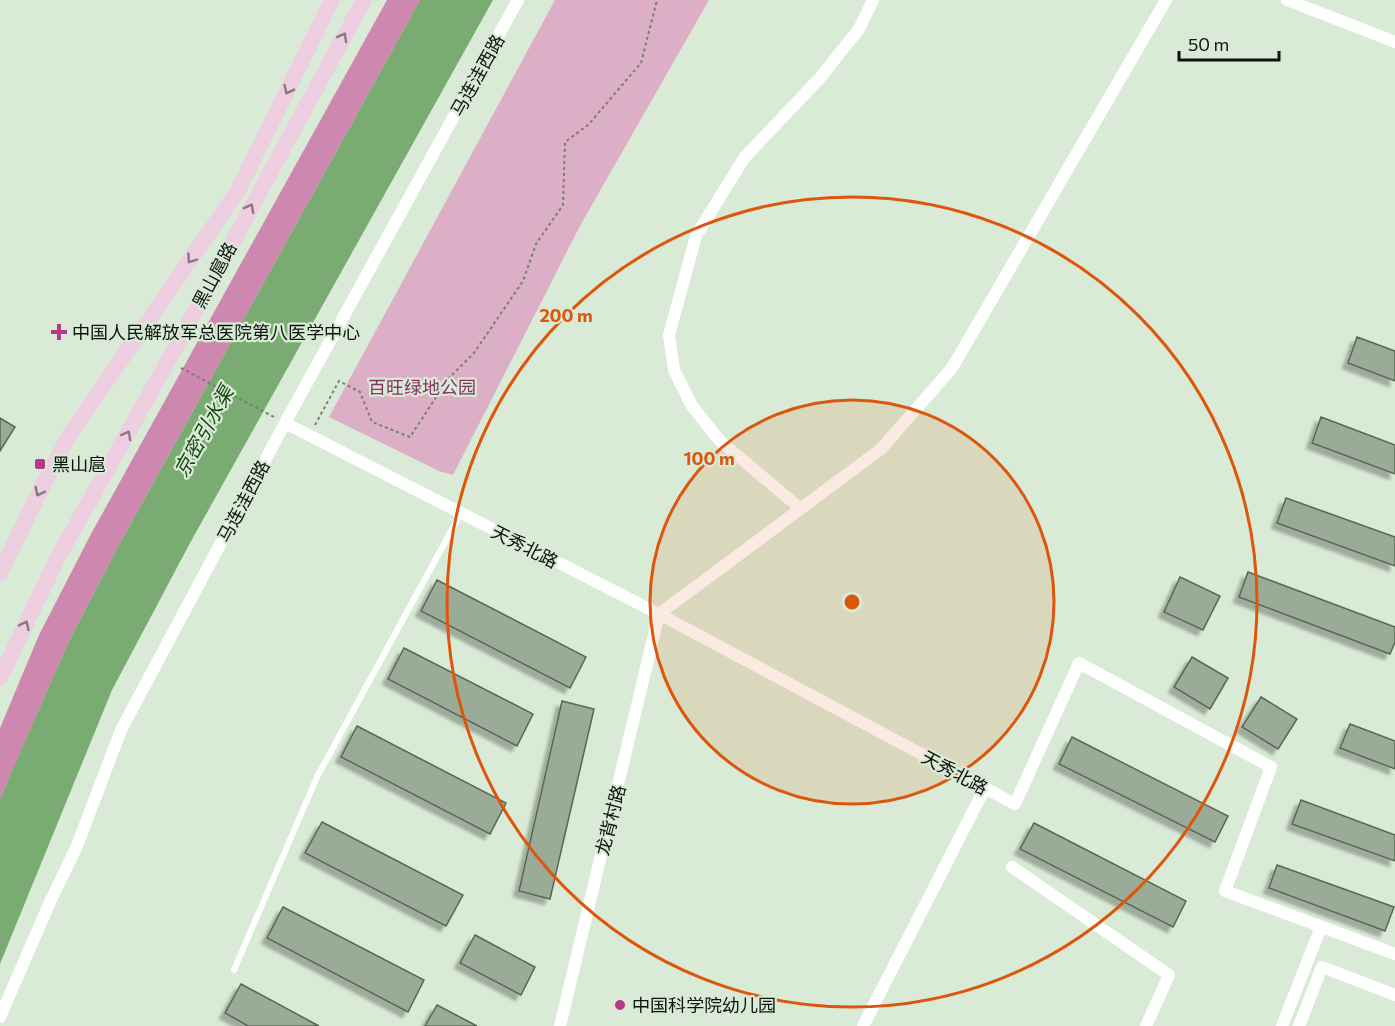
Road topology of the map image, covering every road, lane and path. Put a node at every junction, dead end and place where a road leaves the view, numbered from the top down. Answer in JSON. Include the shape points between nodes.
{"nodes":[{"id":1,"x":333,"y":0,"type":"edge"},
{"id":2,"x":364,"y":0,"type":"edge"},
{"id":3,"x":518,"y":0,"type":"edge"},
{"id":4,"x":657,"y":0,"type":"edge"},
{"id":5,"x":873,"y":0,"type":"edge"},
{"id":6,"x":1166,"y":0,"type":"edge"},
{"id":7,"x":1287,"y":0,"type":"edge"},
{"id":8,"x":1395,"y":42,"type":"edge"},
{"id":9,"x":168,"y":361,"type":"junction"},
{"id":10,"x":285,"y":423,"type":"junction"},
{"id":11,"x":310,"y":436,"type":"junction"},
{"id":12,"x":801,"y":509,"type":"junction"},
{"id":13,"x":461,"y":513,"type":"junction"},
{"id":14,"x":0,"y":573,"type":"edge"},
{"id":15,"x":659,"y":614,"type":"junction"},
{"id":16,"x":0,"y":678,"type":"edge"},
{"id":17,"x":985,"y":788,"type":"junction"},
{"id":18,"x":1012,"y":867,"type":"dead end"},
{"id":19,"x":1321,"y":927,"type":"junction"},
{"id":20,"x":1395,"y":954,"type":"edge"},
{"id":21,"x":234,"y":970,"type":"dead end"},
{"id":22,"x":1395,"y":995,"type":"edge"},
{"id":23,"x":0,"y":1017,"type":"edge"},
{"id":24,"x":560,"y":1026,"type":"edge"},
{"id":25,"x":863,"y":1026,"type":"edge"},
{"id":26,"x":1146,"y":1026,"type":"edge"},
{"id":27,"x":1282,"y":1026,"type":"edge"},
{"id":28,"x":1299,"y":1026,"type":"edge"}],
"edges":[{"from":1,"to":14,"type":"main road","name":"黑山扈路","one_way":true,"via":[[237,192],[70,434]]},
{"from":9,"to":2,"type":"main road","name":"黑山扈路","one_way":true},
{"from":3,"to":10,"type":"street","name":"马连洼西路"},
{"from":4,"to":11,"type":"path","via":[[641,63],[588,125],[565,142],[563,205],[536,244],[523,281],[474,353],[448,379],[410,437],[372,422],[360,392],[339,381]]},
{"from":5,"to":12,"type":"street","via":[[859,29],[819,79],[744,158],[696,236],[669,334],[674,370],[692,406],[720,441]]},
{"from":6,"to":12,"type":"street","via":[[952,368],[881,449]]},
{"from":7,"to":8,"type":"street"},
{"from":9,"to":10,"type":"path"},
{"from":16,"to":9,"type":"main road","name":"黑山扈路","one_way":true,"via":[[58,557]]},
{"from":10,"to":11,"type":"street","name":"天秀北路"},
{"from":10,"to":23,"type":"street","name":"马连洼西路","via":[[121,730],[77,846]]},
{"from":11,"to":13,"type":"street","name":"天秀北路"},
{"from":12,"to":15,"type":"street"},
{"from":13,"to":15,"type":"street","name":"天秀北路"},
{"from":13,"to":21,"type":"lane","via":[[317,777]]},
{"from":15,"to":17,"type":"street","name":"天秀北路"},
{"from":15,"to":24,"type":"street","name":"龙背村路"},
{"from":17,"to":19,"type":"street","name":"天秀北路","via":[[1015,804],[1078,663],[1271,767],[1225,891]]},
{"from":17,"to":25,"type":"street"},
{"from":18,"to":26,"type":"street","via":[[1169,975]]},
{"from":19,"to":20,"type":"street","name":"天秀北路"},
{"from":19,"to":27,"type":"street"},
{"from":22,"to":28,"type":"street","via":[[1322,968]]}]}
